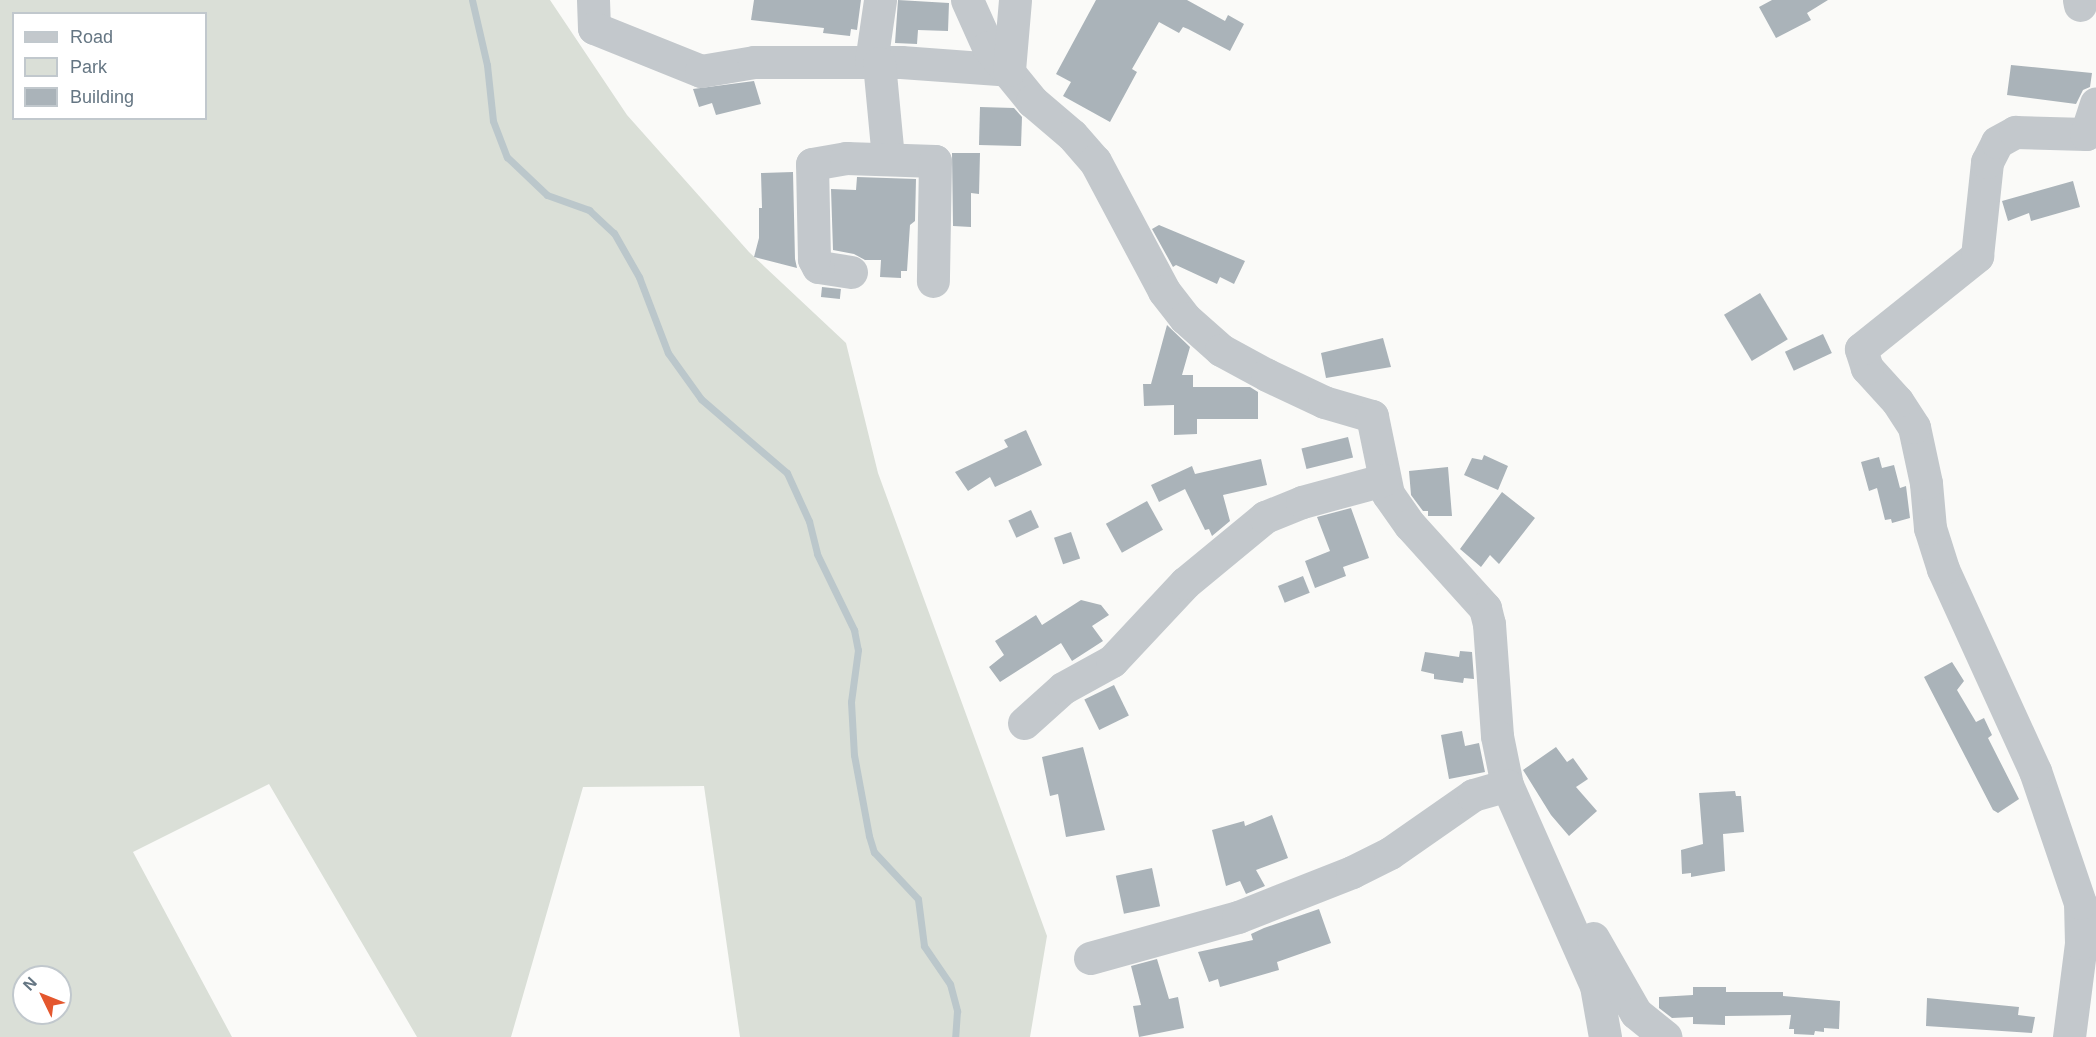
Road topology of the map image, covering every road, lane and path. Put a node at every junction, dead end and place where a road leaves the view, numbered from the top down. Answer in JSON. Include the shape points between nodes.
{"nodes":[{"id":1,"x":593,"y":0,"type":"edge"},
{"id":2,"x":880,"y":0,"type":"edge"},
{"id":3,"x":967,"y":0,"type":"edge"},
{"id":4,"x":1015,"y":0,"type":"edge"},
{"id":5,"x":875,"y":62,"type":"junction"},
{"id":6,"x":1009,"y":70,"type":"junction"},
{"id":7,"x":2096,"y":105,"type":"edge"},
{"id":8,"x":888,"y":158,"type":"junction"},
{"id":9,"x":851,"y":272,"type":"dead end"},
{"id":10,"x":933,"y":282,"type":"dead end"},
{"id":11,"x":1383,"y":480,"type":"junction"},
{"id":12,"x":1024,"y":723,"type":"dead end"},
{"id":13,"x":1507,"y":785,"type":"junction"},
{"id":14,"x":1568,"y":926,"type":"junction"},
{"id":15,"x":1090,"y":958,"type":"dead end"},
{"id":16,"x":1605,"y":1037,"type":"edge"},
{"id":17,"x":1666,"y":1037,"type":"edge"},
{"id":18,"x":2069,"y":1037,"type":"edge"}],
"edges":[{"from":1,"to":5,"type":"lane","via":[[594,28],[701,71],[754,62]]},
{"from":2,"to":5,"type":"lane"},
{"from":3,"to":6,"type":"lane","via":[[981,36]]},
{"from":4,"to":6,"type":"lane"},
{"from":5,"to":6,"type":"lane","via":[[947,63]]},
{"from":5,"to":8,"type":"lane"},
{"from":6,"to":11,"type":"lane","via":[[1032,101],[1086,149],[1164,291],[1185,318],[1221,350],[1267,375],[1324,402],[1372,416]]},
{"from":7,"to":18,"type":"lane","via":[[2086,134],[2015,132],[1997,142],[1987,162],[1977,256],[1862,349],[1867,368],[1914,427],[1926,483],[1930,528],[1942,569],[2035,771],[2080,903],[2081,944]]},
{"from":8,"to":9,"type":"lane","via":[[846,158],[812,164],[814,259],[818,267]]},
{"from":8,"to":10,"type":"lane","via":[[935,161]]},
{"from":11,"to":12,"type":"lane","via":[[1302,502],[1265,518],[1185,583],[1112,661],[1063,688]]},
{"from":11,"to":13,"type":"lane","via":[[1410,525],[1485,608],[1497,736]]},
{"from":13,"to":14,"type":"lane"},
{"from":13,"to":15,"type":"lane","via":[[1473,795],[1390,853],[1352,872],[1227,921]]},
{"from":14,"to":16,"type":"lane","via":[[1596,986]]},
{"from":14,"to":17,"type":"lane","via":[[1594,939],[1636,1013]]}]}
